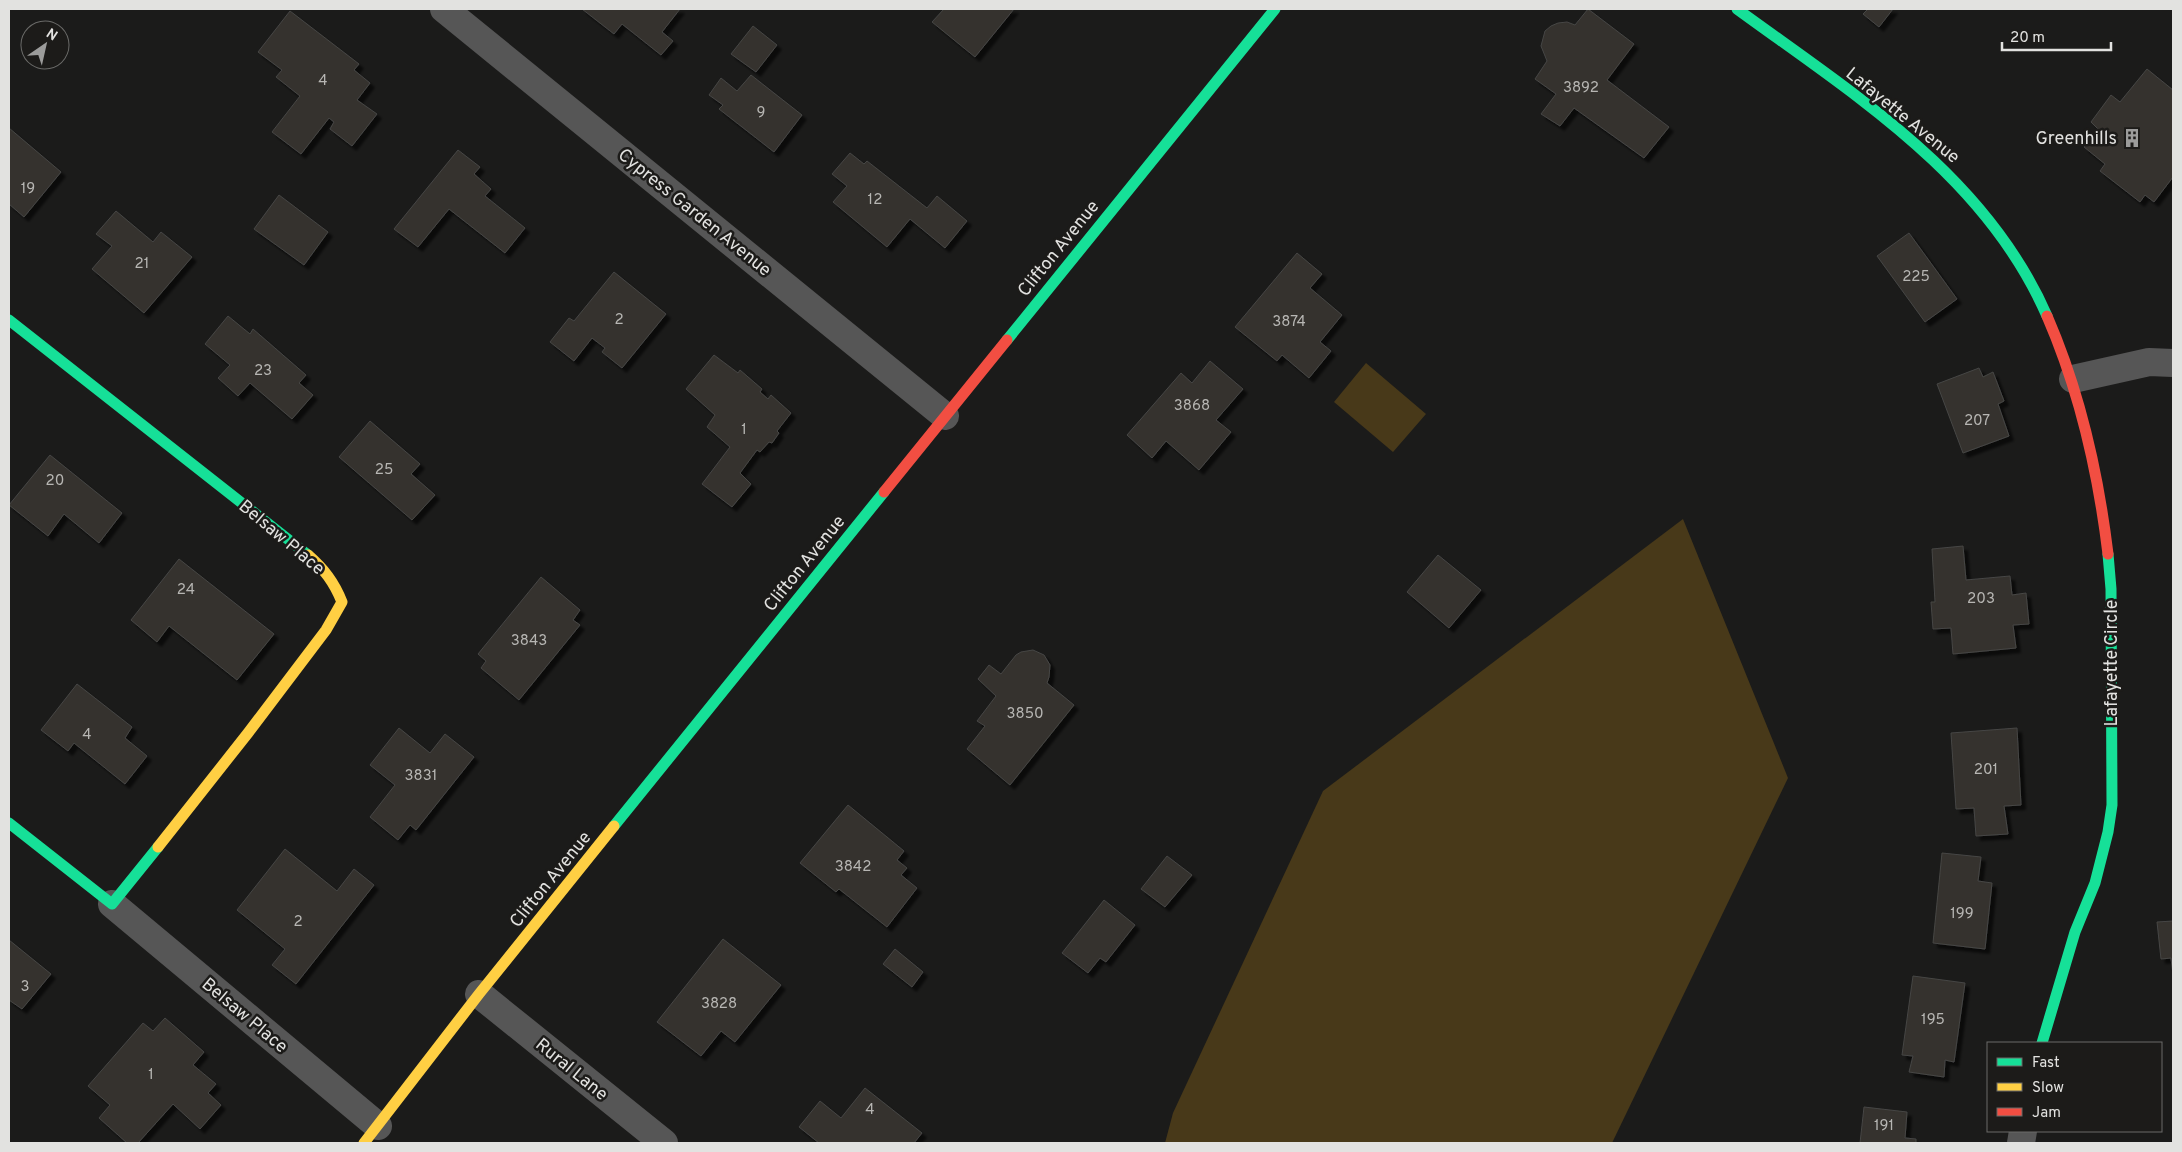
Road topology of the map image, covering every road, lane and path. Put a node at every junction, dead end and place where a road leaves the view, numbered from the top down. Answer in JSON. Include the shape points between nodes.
{"nodes":[{"id":1,"x":444,"y":9,"type":"edge"},
{"id":2,"x":1275,"y":9,"type":"edge"},
{"id":3,"x":1738,"y":9,"type":"edge"},
{"id":4,"x":9,"y":320,"type":"edge"},
{"id":5,"x":2173,"y":363,"type":"edge"},
{"id":6,"x":2073,"y":379,"type":"junction"},
{"id":7,"x":945,"y":416,"type":"junction"},
{"id":8,"x":9,"y":823,"type":"edge"},
{"id":9,"x":112,"y":904,"type":"junction"},
{"id":10,"x":479,"y":994,"type":"junction"},
{"id":11,"x":2042,"y":1042,"type":"edge"},
{"id":12,"x":371,"y":1135,"type":"edge"},
{"id":13,"x":664,"y":1143,"type":"edge"}],
"edges":[{"from":1,"to":7,"type":"street","name":"Cypress Garden Avenue"},
{"from":2,"to":7,"type":"street","name":"Clifton Avenue"},
{"from":3,"to":6,"type":"street","name":"Lafayette Avenue","via":[[1894,125],[1944,168],[1989,218],[2026,273],[2049,317]]},
{"from":4,"to":9,"type":"street","name":"Belsaw Place","via":[[321,566],[335,585],[342,602],[326,630],[248,733]]},
{"from":5,"to":6,"type":"street","via":[[2149,362]]},
{"from":6,"to":11,"type":"street","name":"Lafayette Circle","via":[[2099,483],[2110,571],[2112,805],[2095,883],[2075,932]]},
{"from":7,"to":10,"type":"street","name":"Clifton Avenue"},
{"from":8,"to":9,"type":"street","name":"Belsaw Place"},
{"from":9,"to":12,"type":"street","name":"Belsaw Place"},
{"from":10,"to":12,"type":"street","name":"Clifton Avenue"},
{"from":10,"to":13,"type":"street","name":"Rural Lane"}]}
